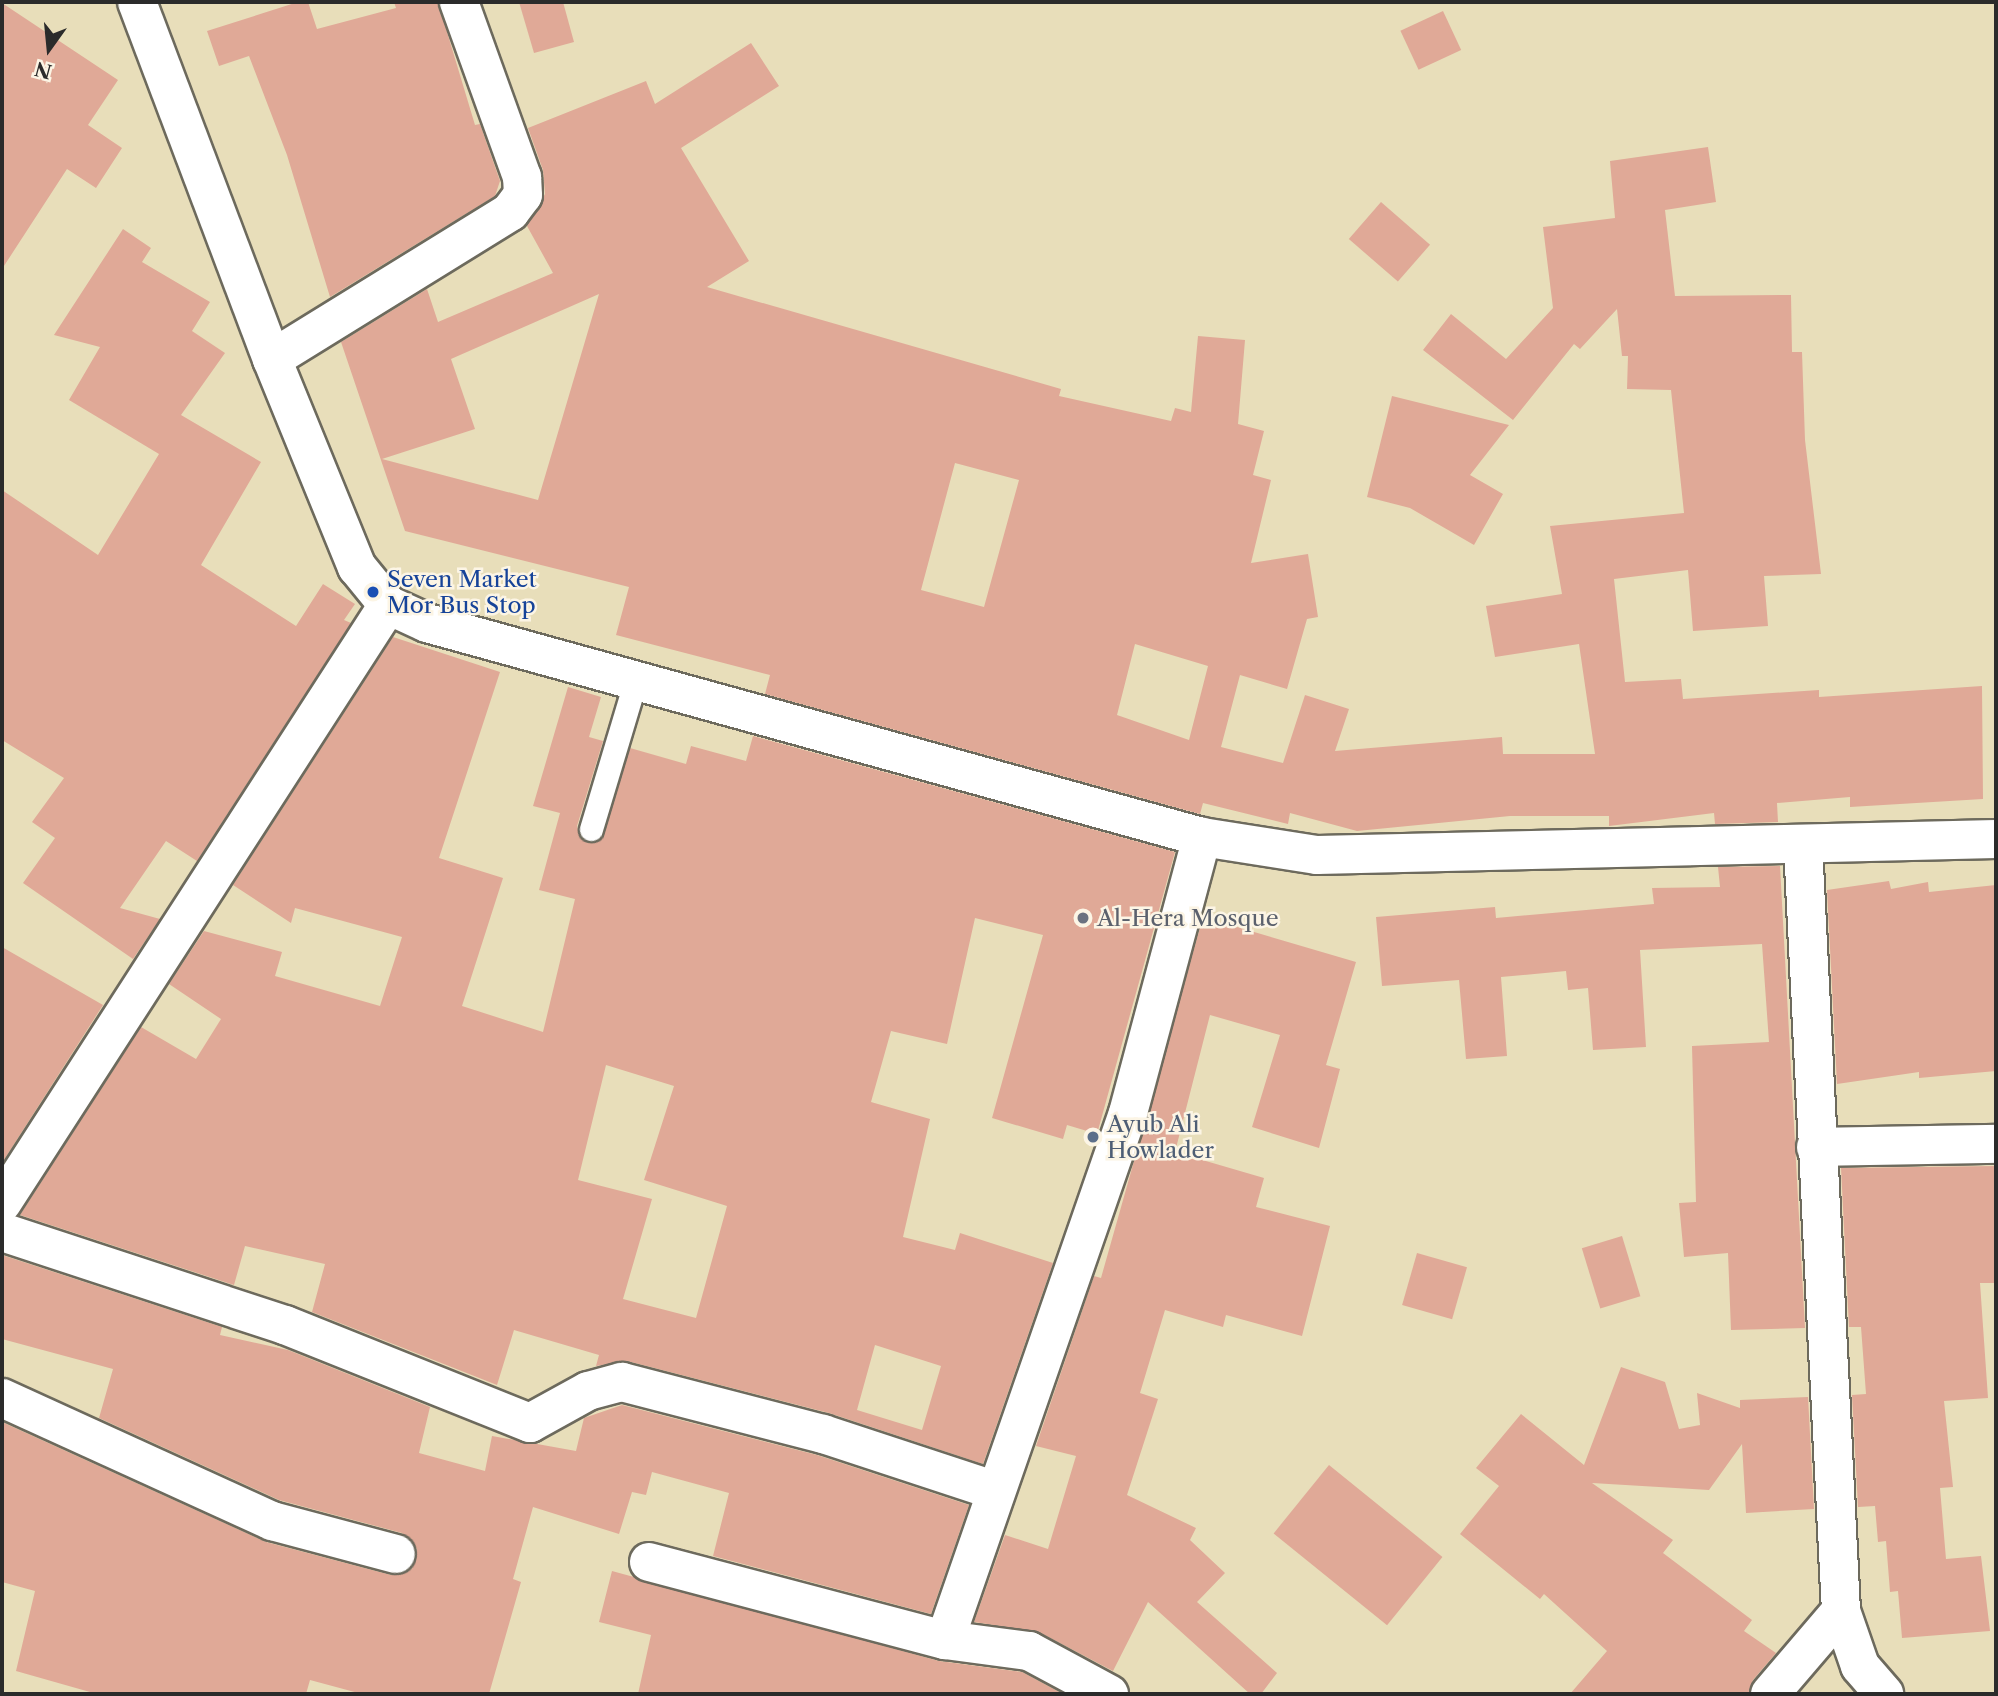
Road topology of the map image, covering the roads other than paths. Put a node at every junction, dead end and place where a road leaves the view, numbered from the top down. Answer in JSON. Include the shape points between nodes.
{"nodes":[{"id":1,"x":137,"y":2,"type":"edge"},
{"id":2,"x":459,"y":2,"type":"edge"},
{"id":3,"x":272,"y":359,"type":"junction"},
{"id":4,"x":388,"y":605,"type":"junction"},
{"id":5,"x":635,"y":682,"type":"junction"},
{"id":6,"x":591,"y":829,"type":"dead end"},
{"id":7,"x":1202,"y":837,"type":"junction"},
{"id":8,"x":1996,"y":839,"type":"edge"},
{"id":9,"x":1803,"y":845,"type":"junction"},
{"id":10,"x":1996,"y":1144,"type":"edge"},
{"id":11,"x":1816,"y":1147,"type":"junction"},
{"id":12,"x":2,"y":1203,"type":"edge"},
{"id":13,"x":2,"y":1232,"type":"edge"},
{"id":14,"x":2,"y":1398,"type":"edge"},
{"id":15,"x":996,"y":1491,"type":"junction"},
{"id":16,"x":396,"y":1554,"type":"dead end"},
{"id":17,"x":649,"y":1562,"type":"dead end"},
{"id":18,"x":1841,"y":1611,"type":"junction"},
{"id":19,"x":945,"y":1640,"type":"junction"},
{"id":20,"x":1109,"y":1694,"type":"edge"},
{"id":21,"x":1770,"y":1694,"type":"edge"},
{"id":22,"x":1884,"y":1694,"type":"edge"}],
"edges":[{"from":1,"to":3,"type":"street"},
{"from":2,"to":3,"type":"street","via":[[522,177],[523,195],[510,212]]},
{"from":3,"to":4,"type":"street","via":[[357,567]]},
{"from":4,"to":5,"type":"street","via":[[427,624]]},
{"from":4,"to":12,"type":"street"},
{"from":5,"to":6,"type":"lane"},
{"from":5,"to":7,"type":"street"},
{"from":7,"to":9,"type":"street","via":[[1317,855]]},
{"from":7,"to":15,"type":"street","via":[[1128,1113]]},
{"from":8,"to":9,"type":"street"},
{"from":9,"to":11,"type":"street"},
{"from":10,"to":11,"type":"street"},
{"from":11,"to":18,"type":"street"},
{"from":13,"to":15,"type":"street","via":[[285,1325],[530,1423],[588,1391],[622,1381],[823,1434]]},
{"from":14,"to":16,"type":"street","via":[[272,1521]]},
{"from":15,"to":19,"type":"street"},
{"from":17,"to":19,"type":"street"},
{"from":18,"to":21,"type":"street"},
{"from":18,"to":22,"type":"street","via":[[1860,1666]]},
{"from":19,"to":20,"type":"street","via":[[1029,1651]]}]}
